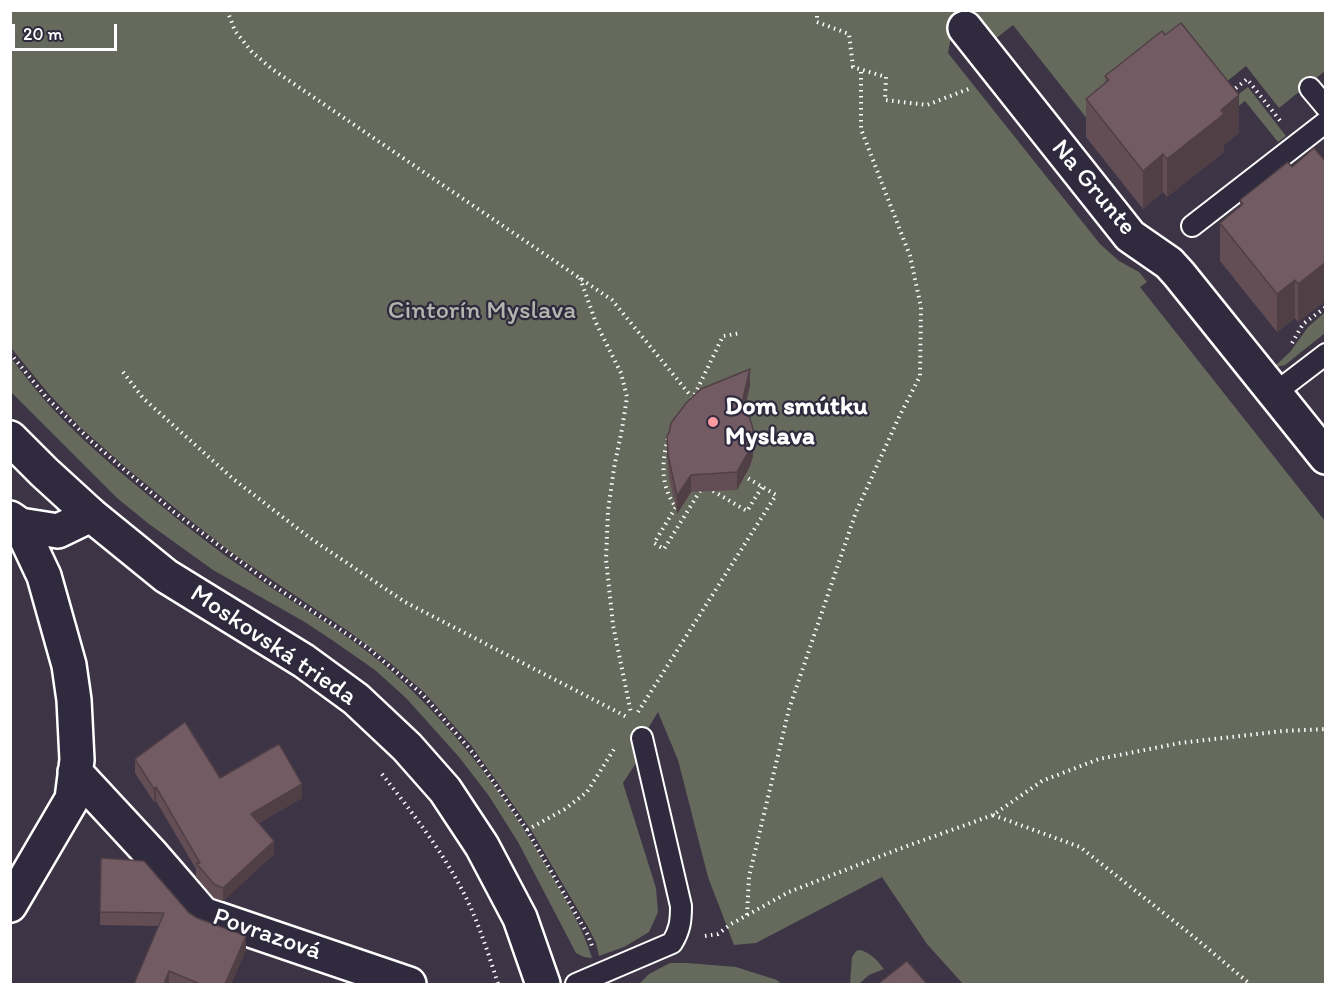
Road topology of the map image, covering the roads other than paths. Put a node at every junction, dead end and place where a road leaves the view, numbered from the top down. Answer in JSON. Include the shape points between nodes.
{"nodes":[{"id":1,"x":964,"y":28,"type":"dead end"},
{"id":2,"x":1310,"y":88,"type":"dead end"},
{"id":3,"x":1326,"y":107,"type":"edge"},
{"id":4,"x":1326,"y":122,"type":"edge"},
{"id":5,"x":1192,"y":226,"type":"dead end"},
{"id":6,"x":1326,"y":354,"type":"edge"},
{"id":7,"x":1268,"y":384,"type":"junction"},
{"id":8,"x":10,"y":438,"type":"edge"},
{"id":9,"x":1326,"y":457,"type":"edge"},
{"id":10,"x":91,"y":515,"type":"junction"},
{"id":11,"x":15,"y":521,"type":"edge"},
{"id":12,"x":642,"y":738,"type":"dead end"},
{"id":13,"x":75,"y":772,"type":"junction"},
{"id":14,"x":10,"y":905,"type":"edge"},
{"id":15,"x":409,"y":984,"type":"edge"},
{"id":16,"x":543,"y":984,"type":"edge"},
{"id":17,"x":576,"y":984,"type":"edge"}],
"edges":[{"from":1,"to":7,"type":"street","name":"Na Grunte","via":[[1130,236],[1169,262]]},
{"from":2,"to":3,"type":"lane"},
{"from":4,"to":5,"type":"lane"},
{"from":6,"to":7,"type":"lane"},
{"from":7,"to":9,"type":"street","name":"Na Grunte"},
{"from":8,"to":10,"type":"street","name":"Moskovská trieda"},
{"from":10,"to":11,"type":"street","via":[[58,531]]},
{"from":10,"to":16,"type":"street","name":"Moskovská trieda","via":[[166,576],[339,686],[407,747],[445,790],[482,846],[520,918]]},
{"from":11,"to":13,"type":"street","via":[[44,576],[69,665]]},
{"from":12,"to":17,"type":"lane","via":[[681,906],[678,933],[672,943]]},
{"from":13,"to":14,"type":"street","via":[[72,799]]},
{"from":13,"to":15,"type":"street","name":"Povrazová","via":[[203,914]]}]}
